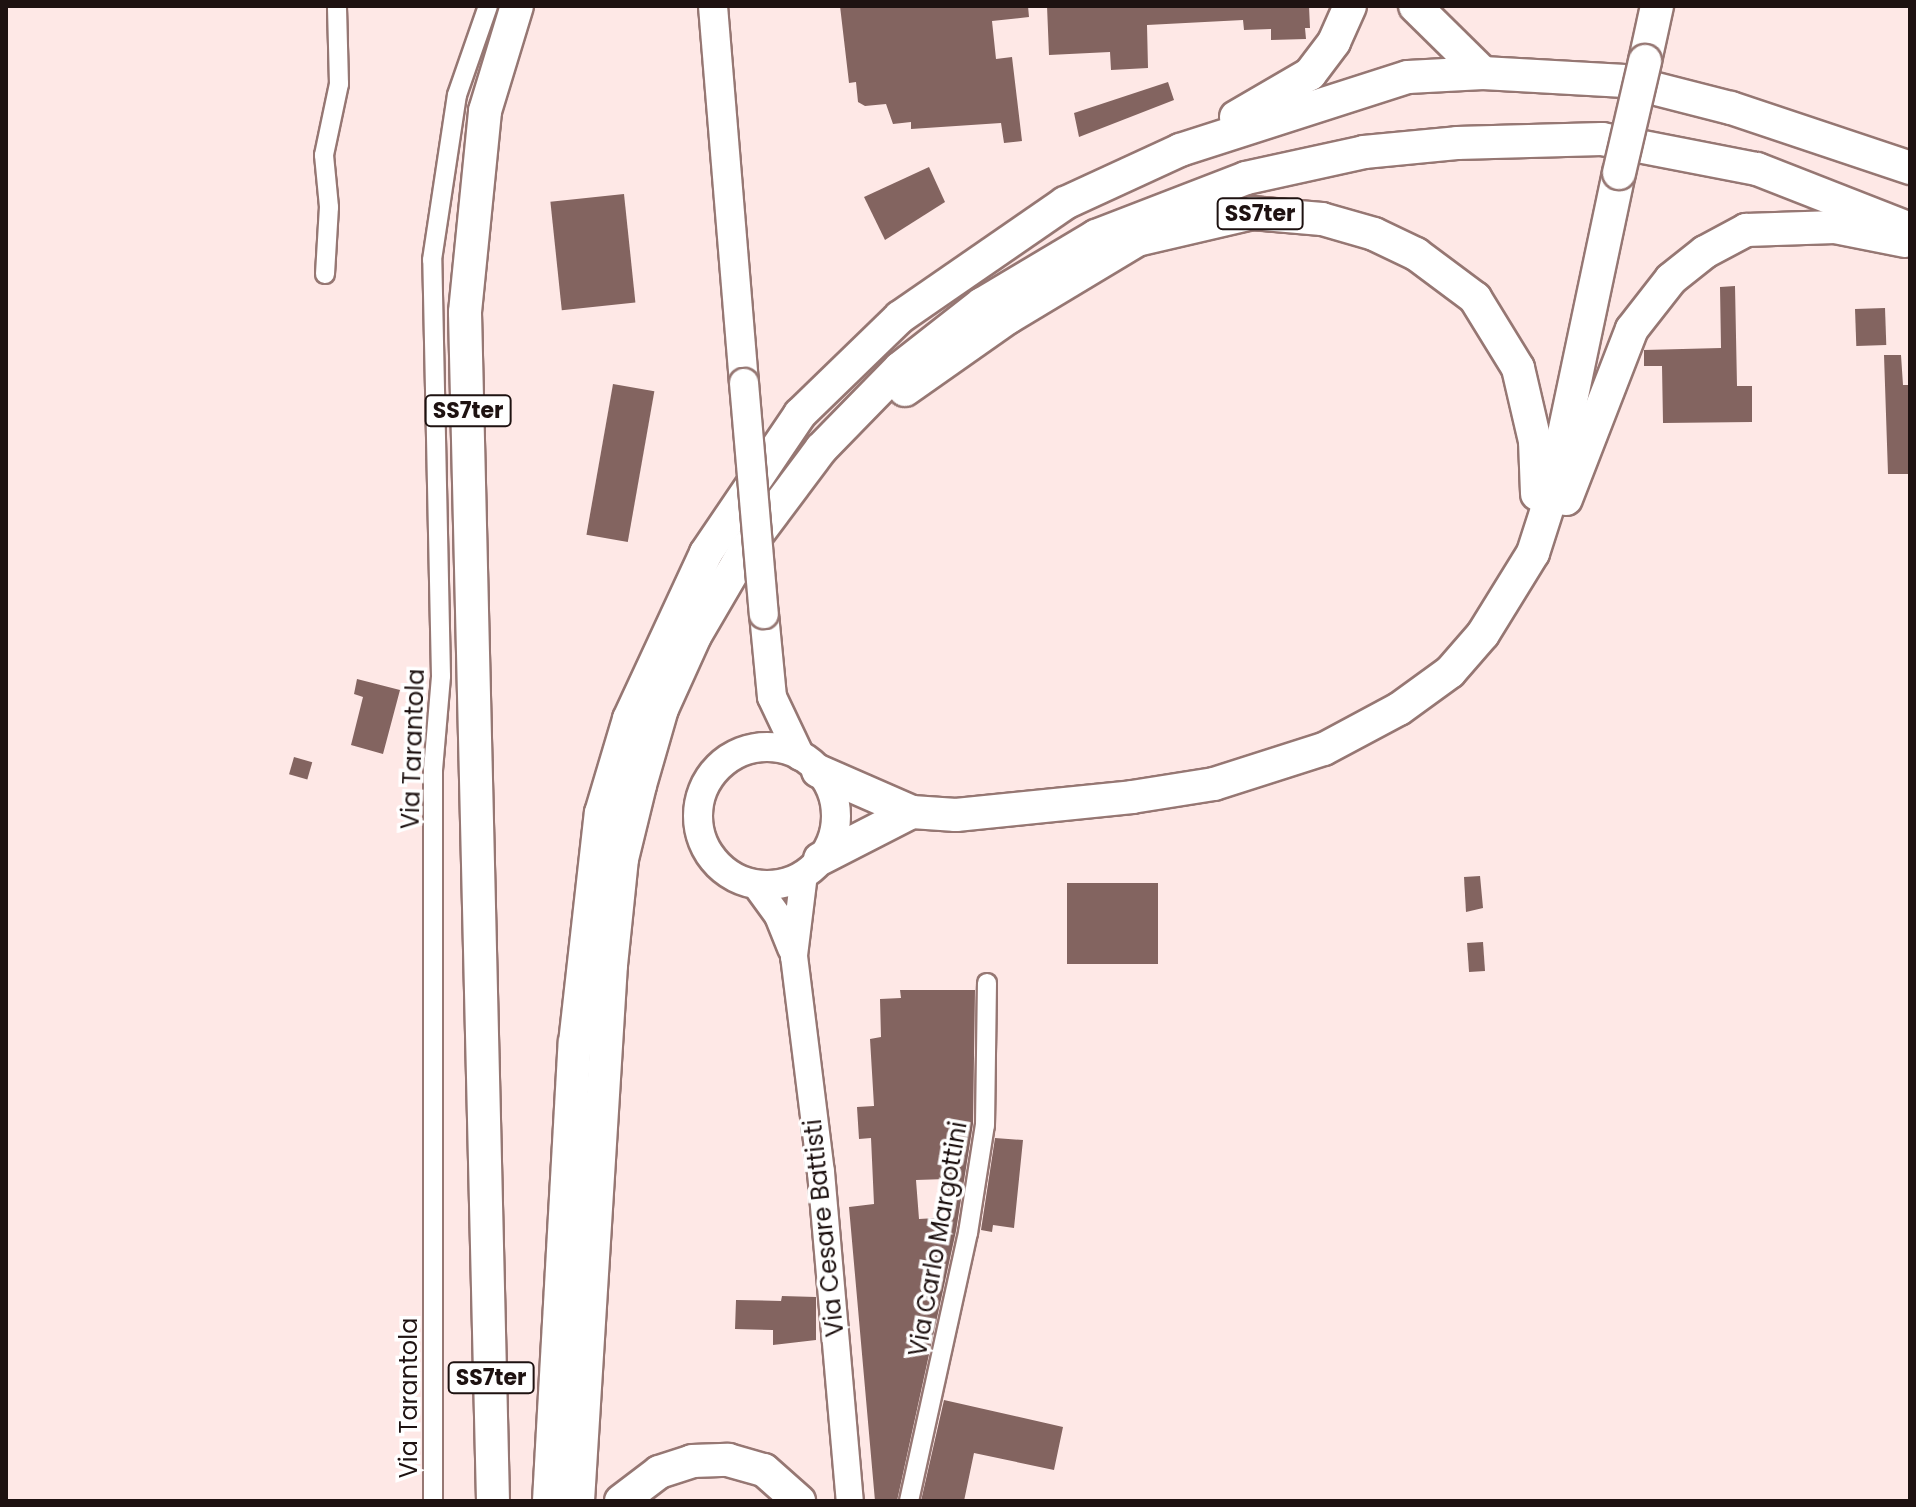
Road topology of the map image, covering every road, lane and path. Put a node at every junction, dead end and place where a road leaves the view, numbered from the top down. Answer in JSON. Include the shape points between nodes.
{"nodes":[{"id":1,"x":337,"y":6,"type":"edge"},
{"id":2,"x":488,"y":6,"type":"edge"},
{"id":3,"x":517,"y":6,"type":"edge"},
{"id":4,"x":713,"y":6,"type":"edge"},
{"id":5,"x":1350,"y":6,"type":"edge"},
{"id":6,"x":1415,"y":6,"type":"edge"},
{"id":7,"x":1657,"y":6,"type":"edge"},
{"id":8,"x":1483,"y":73,"type":"junction"},
{"id":9,"x":1180,"y":150,"type":"junction"},
{"id":10,"x":1910,"y":168,"type":"edge"},
{"id":11,"x":1910,"y":229,"type":"edge"},
{"id":12,"x":1910,"y":242,"type":"edge"},
{"id":13,"x":325,"y":274,"type":"dead end"},
{"id":14,"x":821,"y":449,"type":"junction"},
{"id":15,"x":1533,"y":553,"type":"junction"},
{"id":16,"x":772,"y":697,"type":"junction"},
{"id":17,"x":745,"y":751,"type":"junction"},
{"id":18,"x":809,"y":763,"type":"junction"},
{"id":19,"x":912,"y":812,"type":"junction"},
{"id":20,"x":812,"y":867,"type":"junction"},
{"id":21,"x":755,"y":884,"type":"junction"},
{"id":22,"x":794,"y":956,"type":"junction"},
{"id":23,"x":987,"y":983,"type":"dead end"},
{"id":24,"x":433,"y":1501,"type":"edge"},
{"id":25,"x":493,"y":1501,"type":"edge"},
{"id":26,"x":549,"y":1501,"type":"edge"},
{"id":27,"x":578,"y":1501,"type":"edge"},
{"id":28,"x":621,"y":1501,"type":"edge"},
{"id":29,"x":799,"y":1501,"type":"edge"},
{"id":30,"x":850,"y":1501,"type":"edge"},
{"id":31,"x":909,"y":1501,"type":"edge"}],
"edges":[{"from":1,"to":13,"type":"street","via":[[339,84],[324,155],[329,207]]},
{"from":2,"to":24,"type":"street","name":"Via Tarantola","via":[[457,95],[432,260],[441,676],[433,770]]},
{"from":3,"to":25,"type":"highway","number":"SS7ter","via":[[485,111],[465,312]]},
{"from":4,"to":16,"type":"main road","bridge":true},
{"from":5,"to":9,"type":"highway","via":[[1334,42],[1310,74]]},
{"from":6,"to":8,"type":"highway"},
{"from":7,"to":15,"type":"highway","bridge":true,"via":[[1550,500]]},
{"from":8,"to":9,"type":"highway","via":[[1408,77]]},
{"from":8,"to":10,"type":"highway","via":[[1625,81],[1731,108]]},
{"from":9,"to":26,"type":"highway","via":[[1065,203],[900,317],[800,414],[699,567],[629,719],[601,813],[575,1043]]},
{"from":11,"to":14,"type":"highway","via":[[1757,169],[1602,139],[1364,152],[1246,178],[1096,236],[982,304],[900,368]]},
{"from":12,"to":15,"type":"highway","via":[[1835,227],[1746,230],[1705,252],[1671,279],[1632,329],[1572,488]]},
{"from":14,"to":15,"type":"highway","number":"SS7ter","via":[[1009,317],[1137,240],[1252,213],[1322,219],[1374,234],[1416,254],[1475,298],[1518,368],[1535,441],[1539,473]]},
{"from":14,"to":27,"type":"highway","via":[[744,552],[695,636],[662,709],[622,859]]},
{"from":15,"to":19,"type":"highway","via":[[1483,634],[1450,672],[1399,709],[1324,749],[1228,780],[1132,797],[956,815]]},
{"from":16,"to":17,"type":"main road"},
{"from":16,"to":18,"type":"main road"},
{"from":17,"to":18,"type":"main road","via":[[773,747]]},
{"from":17,"to":21,"type":"main road","via":[[724,761],[709,778],[698,821],[715,863]]},
{"from":18,"to":19,"type":"highway"},
{"from":18,"to":20,"type":"main road","via":[[831,791],[835,814],[832,838]]},
{"from":19,"to":20,"type":"highway"},
{"from":20,"to":21,"type":"main road","via":[[780,884]]},
{"from":20,"to":22,"type":"main road","name":"Via Cesare Battisti"},
{"from":21,"to":22,"type":"main road","name":"Via Cesare Battisti","via":[[778,916]]},
{"from":22,"to":30,"type":"main road","name":"Via Cesare Battisti","via":[[821,1172]]},
{"from":23,"to":31,"type":"street","name":"Via Carlo Margottini","via":[[985,1125],[968,1233]]},
{"from":28,"to":29,"type":"highway","via":[[659,1472],[692,1461],[728,1460],[764,1470]]}]}
